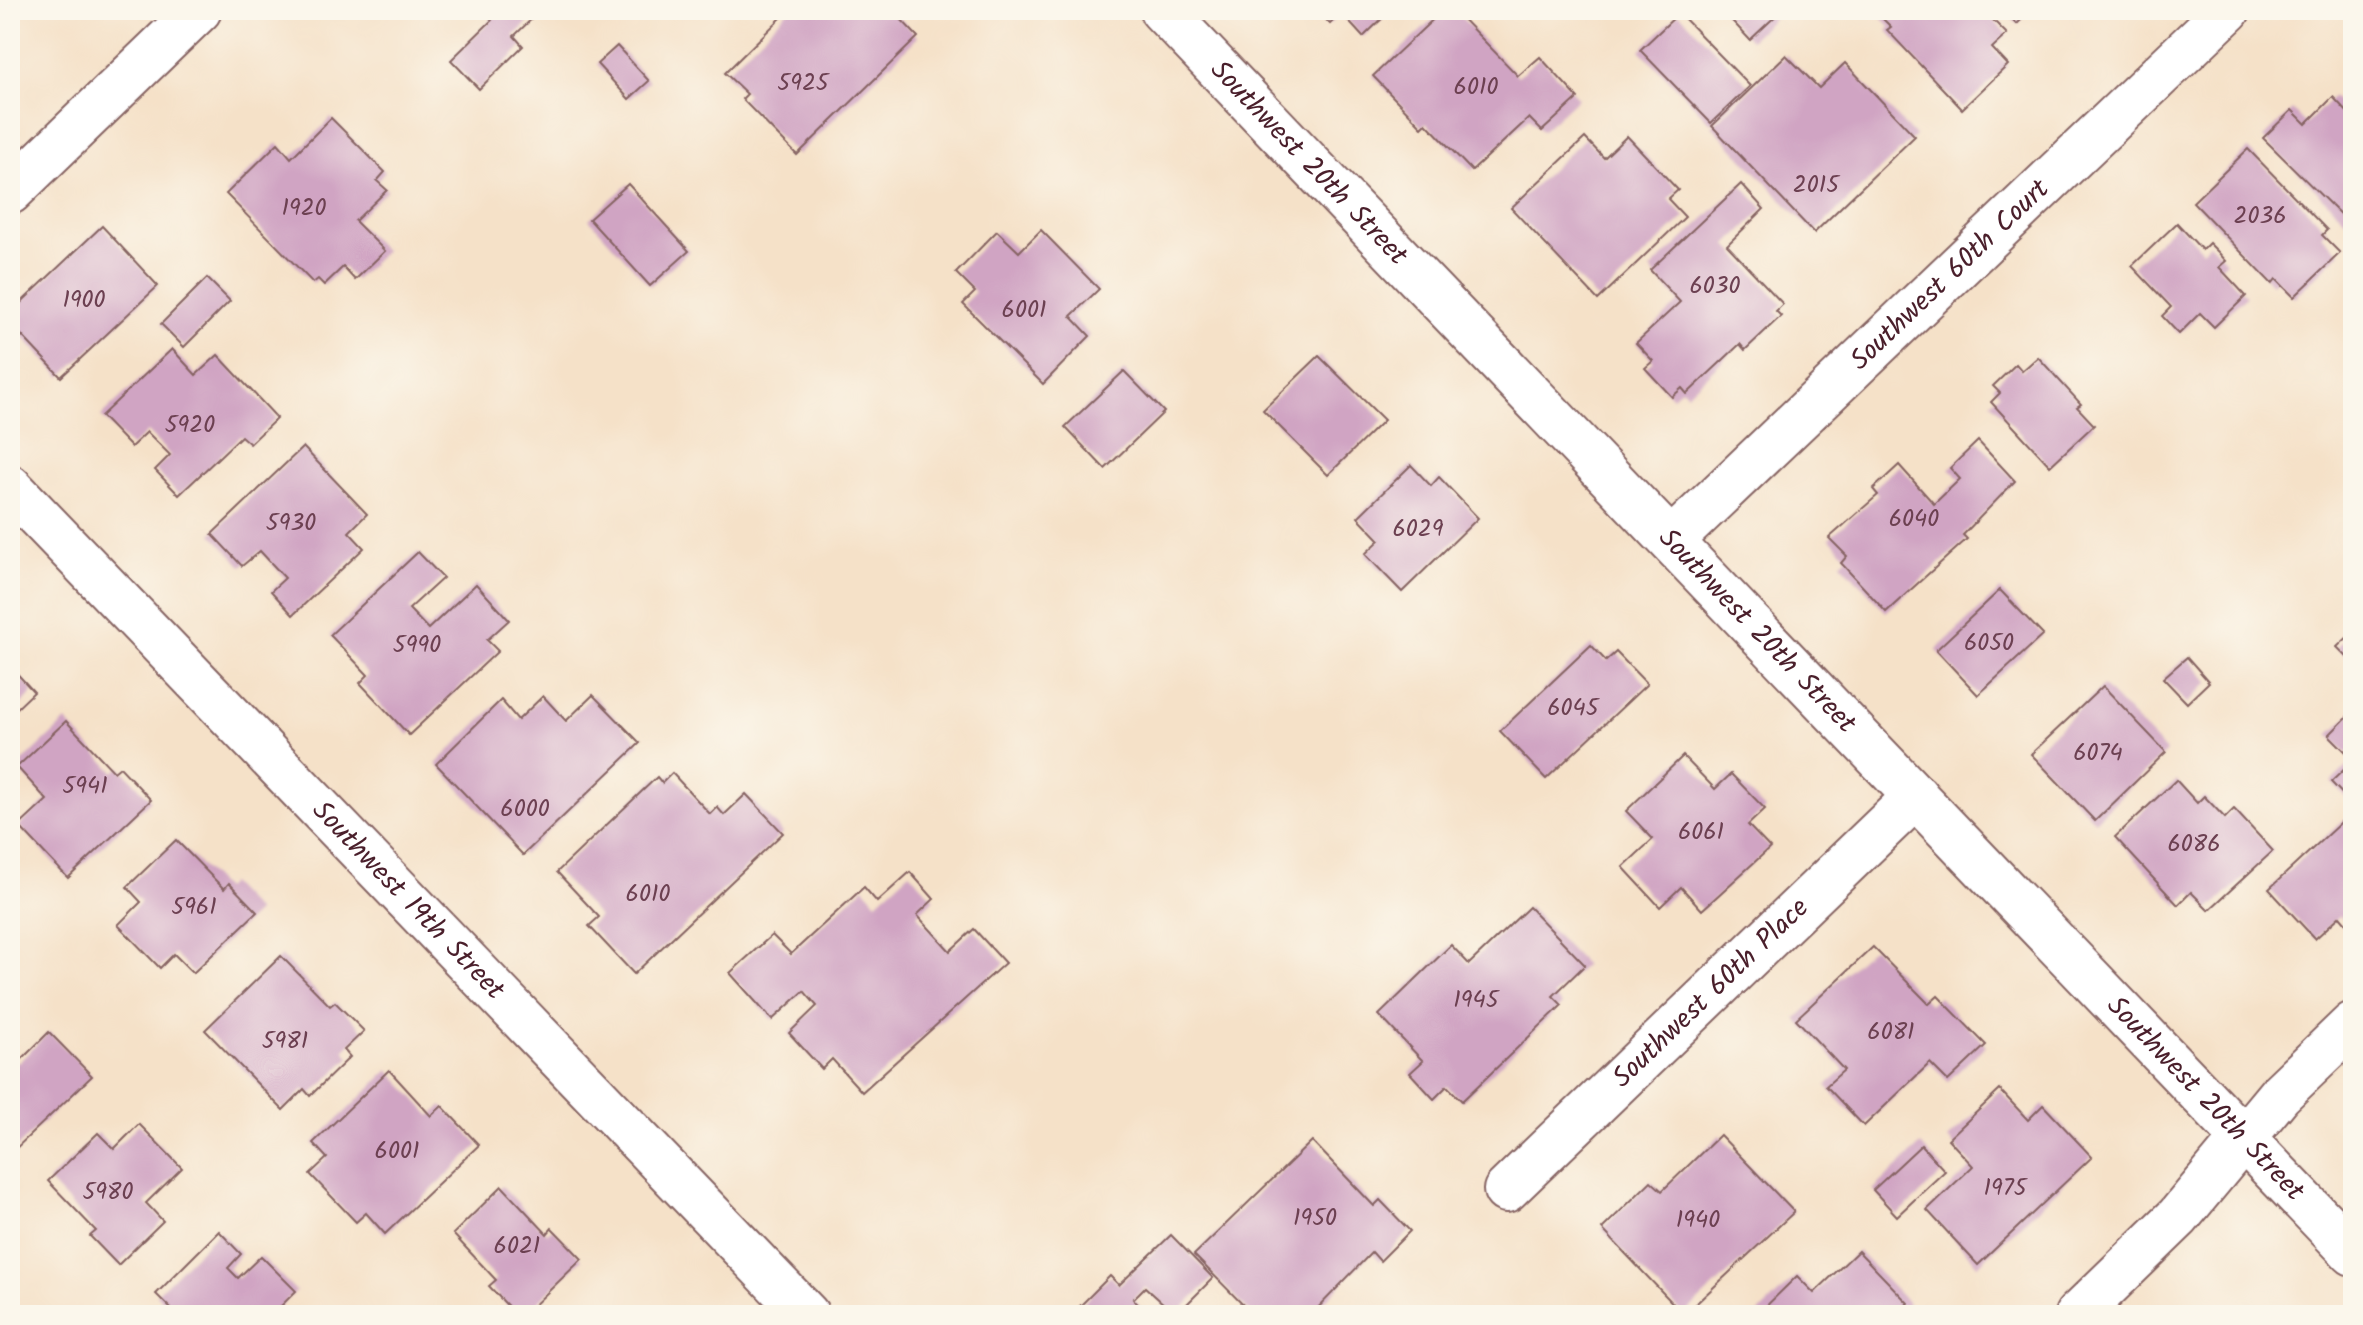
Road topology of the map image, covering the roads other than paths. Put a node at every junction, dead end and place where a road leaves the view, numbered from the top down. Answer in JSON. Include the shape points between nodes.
{"nodes":[{"id":1,"x":199,"y":10,"type":"edge"},
{"id":2,"x":1162,"y":10,"type":"edge"},
{"id":3,"x":2228,"y":10,"type":"edge"},
{"id":4,"x":10,"y":192,"type":"edge"},
{"id":5,"x":10,"y":487,"type":"edge"},
{"id":6,"x":1672,"y":540,"type":"junction"},
{"id":7,"x":1916,"y":796,"type":"junction"},
{"id":8,"x":2353,"y":1024,"type":"edge"},
{"id":9,"x":2244,"y":1139,"type":"junction"},
{"id":10,"x":1506,"y":1190,"type":"dead end"},
{"id":11,"x":2353,"y":1253,"type":"edge"},
{"id":12,"x":807,"y":1315,"type":"edge"},
{"id":13,"x":2077,"y":1315,"type":"edge"}],
"edges":[{"from":1,"to":4,"type":"street"},
{"from":2,"to":6,"type":"street","name":"Southwest 20th Street"},
{"from":3,"to":6,"type":"street","name":"Southwest 60th Court"},
{"from":5,"to":12,"type":"street","name":"Southwest 19th Street"},
{"from":6,"to":7,"type":"street","name":"Southwest 20th Street"},
{"from":7,"to":9,"type":"street","name":"Southwest 20th Street"},
{"from":7,"to":10,"type":"street","name":"Southwest 60th Place"},
{"from":8,"to":9,"type":"street","via":[[2280,1094]]},
{"from":9,"to":11,"type":"street","name":"Southwest 20th Street"},
{"from":9,"to":13,"type":"street","via":[[2178,1217]]}]}
